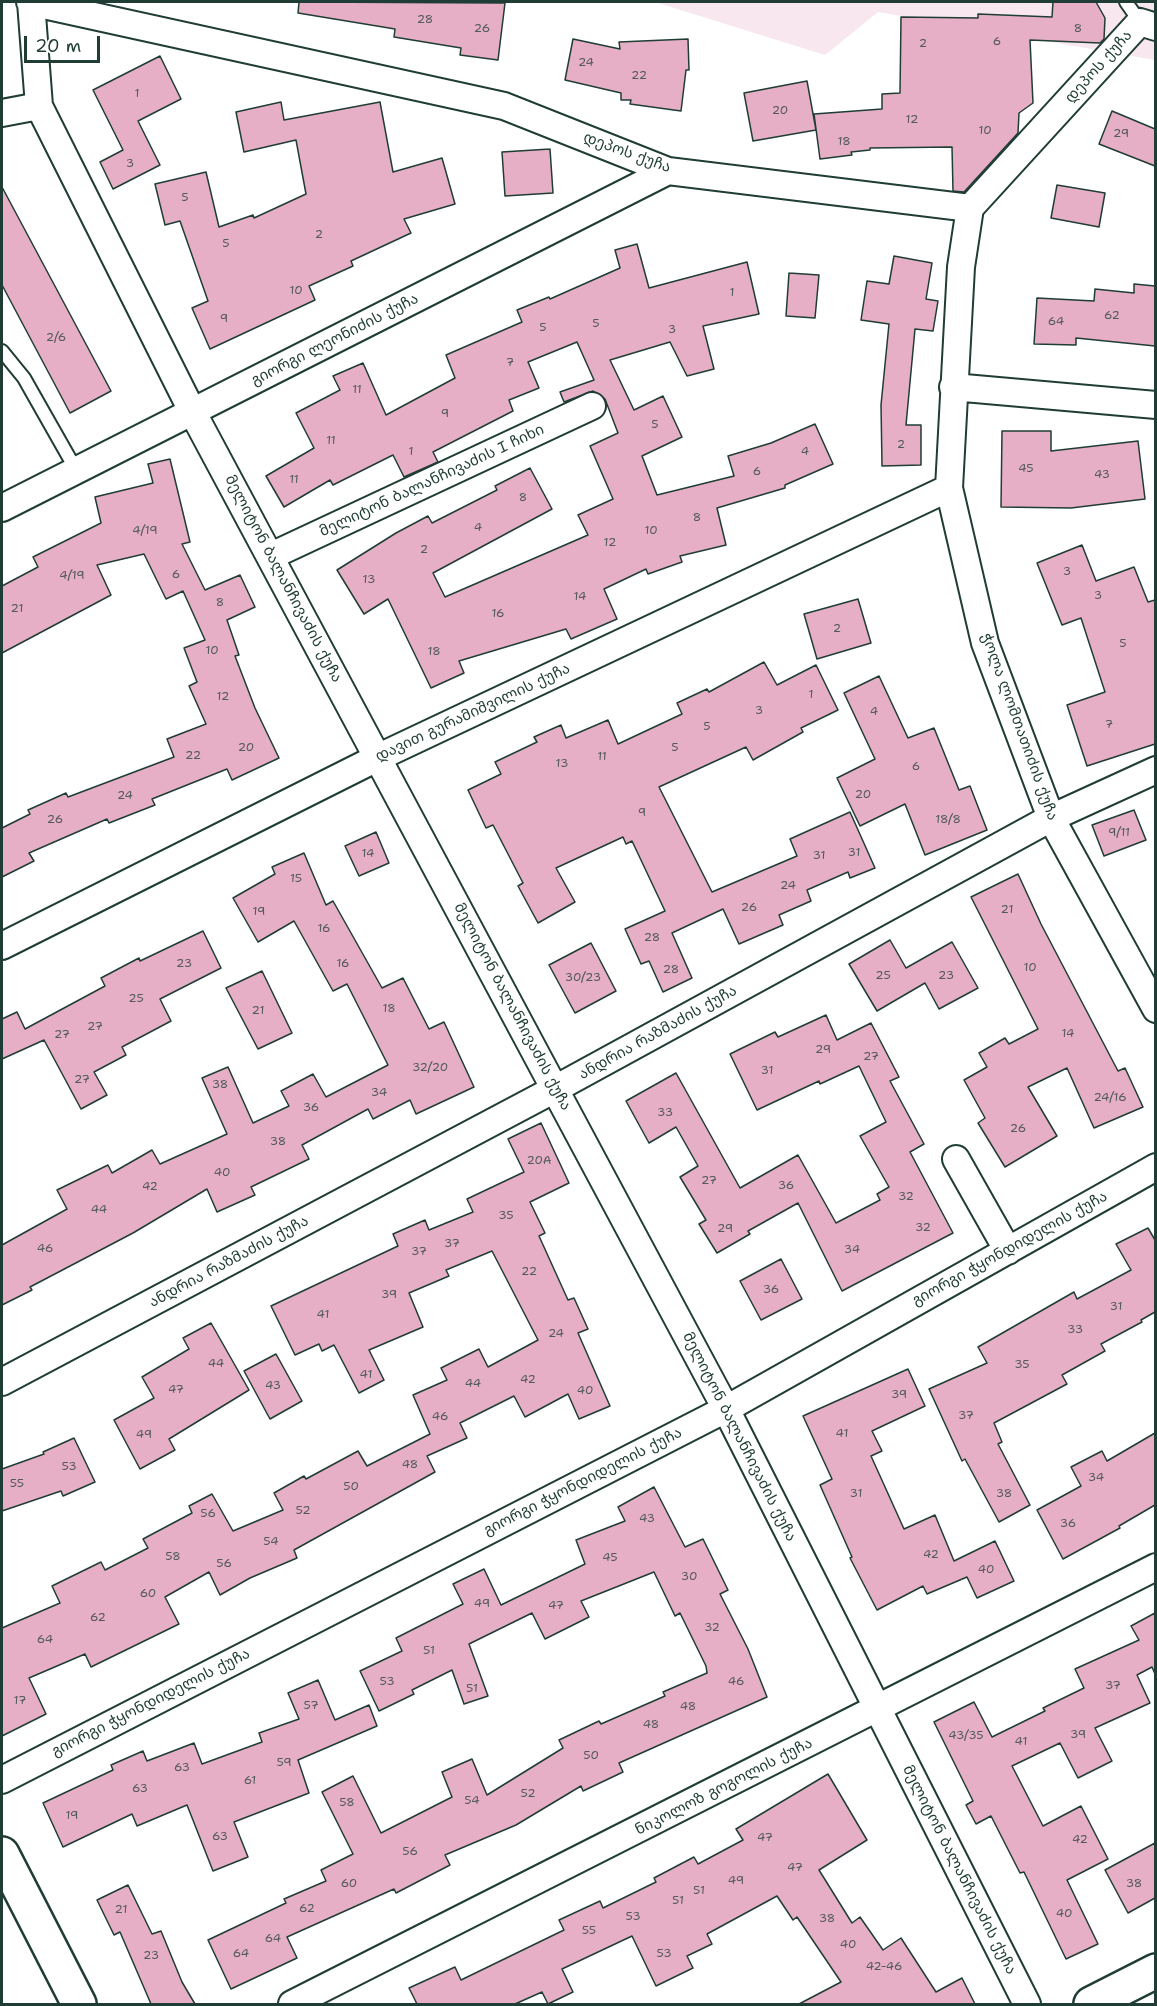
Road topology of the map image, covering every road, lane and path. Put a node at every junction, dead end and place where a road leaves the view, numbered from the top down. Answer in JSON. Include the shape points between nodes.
{"nodes":[{"id":1,"x":30,"y":2,"type":"edge"},
{"id":2,"x":1126,"y":2,"type":"edge"},
{"id":3,"x":1148,"y":25,"type":"edge"},
{"id":4,"x":39,"y":106,"type":"junction"},
{"id":5,"x":2,"y":113,"type":"edge"},
{"id":6,"x":668,"y":171,"type":"junction"},
{"id":7,"x":970,"y":208,"type":"junction"},
{"id":8,"x":2,"y":351,"type":"edge"},
{"id":9,"x":953,"y":387,"type":"junction"},
{"id":10,"x":1155,"y":405,"type":"edge"},
{"id":11,"x":592,"y":406,"type":"dead end"},
{"id":12,"x":193,"y":413,"type":"junction"},
{"id":13,"x":75,"y":468,"type":"junction"},
{"id":14,"x":949,"y":488,"type":"junction"},
{"id":15,"x":2,"y":508,"type":"edge"},
{"id":16,"x":271,"y":556,"type":"junction"},
{"id":17,"x":379,"y":757,"type":"junction"},
{"id":18,"x":1155,"y":770,"type":"edge"},
{"id":19,"x":1051,"y":818,"type":"junction"},
{"id":20,"x":2,"y":946,"type":"edge"},
{"id":21,"x":1155,"y":1010,"type":"edge"},
{"id":22,"x":555,"y":1089,"type":"junction"},
{"id":23,"x":956,"y":1159,"type":"dead end"},
{"id":24,"x":1155,"y":1167,"type":"edge"},
{"id":25,"x":1008,"y":1251,"type":"junction"},
{"id":26,"x":2,"y":1382,"type":"edge"},
{"id":27,"x":726,"y":1409,"type":"junction"},
{"id":28,"x":1155,"y":1567,"type":"edge"},
{"id":29,"x":877,"y":1710,"type":"junction"},
{"id":30,"x":2,"y":1780,"type":"edge"},
{"id":31,"x":2,"y":1854,"type":"edge"},
{"id":32,"x":1155,"y":1971,"type":"edge"},
{"id":33,"x":80,"y":2004,"type":"edge"},
{"id":34,"x":292,"y":2004,"type":"edge"},
{"id":35,"x":1027,"y":2004,"type":"edge"},
{"id":36,"x":1091,"y":2004,"type":"edge"}],
"edges":[{"from":1,"to":4,"type":"street","name":"მელიტონ ბალანჩივაძის ქუჩა"},
{"from":1,"to":6,"type":"street","name":"დეპოს ქუჩა","via":[[504,106]]},
{"from":2,"to":3,"type":"lane"},
{"from":3,"to":7,"type":"street","name":"დეპოს ქუჩა"},
{"from":4,"to":5,"type":"street"},
{"from":4,"to":12,"type":"street","name":"მელიტონ ბალანჩივაძის ქუჩა"},
{"from":6,"to":7,"type":"street","name":"დეპოს ქუჩა"},
{"from":6,"to":12,"type":"street","name":"გიორგი ლეონიძის ქუჩა"},
{"from":7,"to":9,"type":"street","name":"ჭოლა ლომთათიძის ქუჩა","via":[[961,267]]},
{"from":8,"to":13,"type":"lane","via":[[24,378]]},
{"from":9,"to":10,"type":"street"},
{"from":9,"to":14,"type":"street","name":"ჭოლა ლომთათიძის ქუჩა"},
{"from":11,"to":16,"type":"street","name":"მელიტონ ბალანჩივაძის I ჩიხი"},
{"from":12,"to":13,"type":"street","name":"გიორგი ლეონიძის ქუჩა"},
{"from":12,"to":16,"type":"street","name":"მელიტონ ბალანჩივაძის ქუჩა"},
{"from":13,"to":15,"type":"street","name":"გიორგი ლეონიძის ქუჩა"},
{"from":14,"to":17,"type":"street","name":"დავით გურამიშვილის ქუჩა"},
{"from":14,"to":19,"type":"street","name":"ჭოლა ლომთათიძის ქუჩა","via":[[985,643]]},
{"from":16,"to":17,"type":"street","name":"მელიტონ ბალანჩივაძის ქუჩა"},
{"from":17,"to":20,"type":"street","name":"დავით გურამიშვილის ქუჩა"},
{"from":17,"to":22,"type":"street","name":"მელიტონ ბალანჩივაძის ქუჩა"},
{"from":18,"to":19,"type":"street","name":"ანდრია რაზმაძის ქუჩა"},
{"from":19,"to":21,"type":"street","name":"ჭოლა ლომთათიძის ქუჩა"},
{"from":19,"to":22,"type":"street","name":"ანდრია რაზმაძის ქუჩა"},
{"from":22,"to":26,"type":"street","name":"ანდრია რაზმაძის ქუჩა"},
{"from":22,"to":27,"type":"street","name":"მელიტონ ბალანჩივაძის ქუჩა"},
{"from":23,"to":25,"type":"street"},
{"from":24,"to":25,"type":"street","name":"გიორგი ჭყონდიდელის ქუჩა"},
{"from":25,"to":27,"type":"street","name":"გიორგი ჭყონდიდელის ქუჩა"},
{"from":27,"to":29,"type":"street","name":"მელიტონ ბალანჩივაძის ქუჩა"},
{"from":27,"to":30,"type":"street","name":"გიორგი ჭყონდიდელის ქუჩა"},
{"from":28,"to":29,"type":"street","name":"ნიკოლოზ გოგოლის ქუჩა"},
{"from":29,"to":34,"type":"street","name":"ნიკოლოზ გოგოლის ქუჩა"},
{"from":29,"to":35,"type":"street","name":"მელიტონ ბალანჩივაძის ქუჩა"},
{"from":31,"to":33,"type":"street"},
{"from":32,"to":36,"type":"street"}]}
